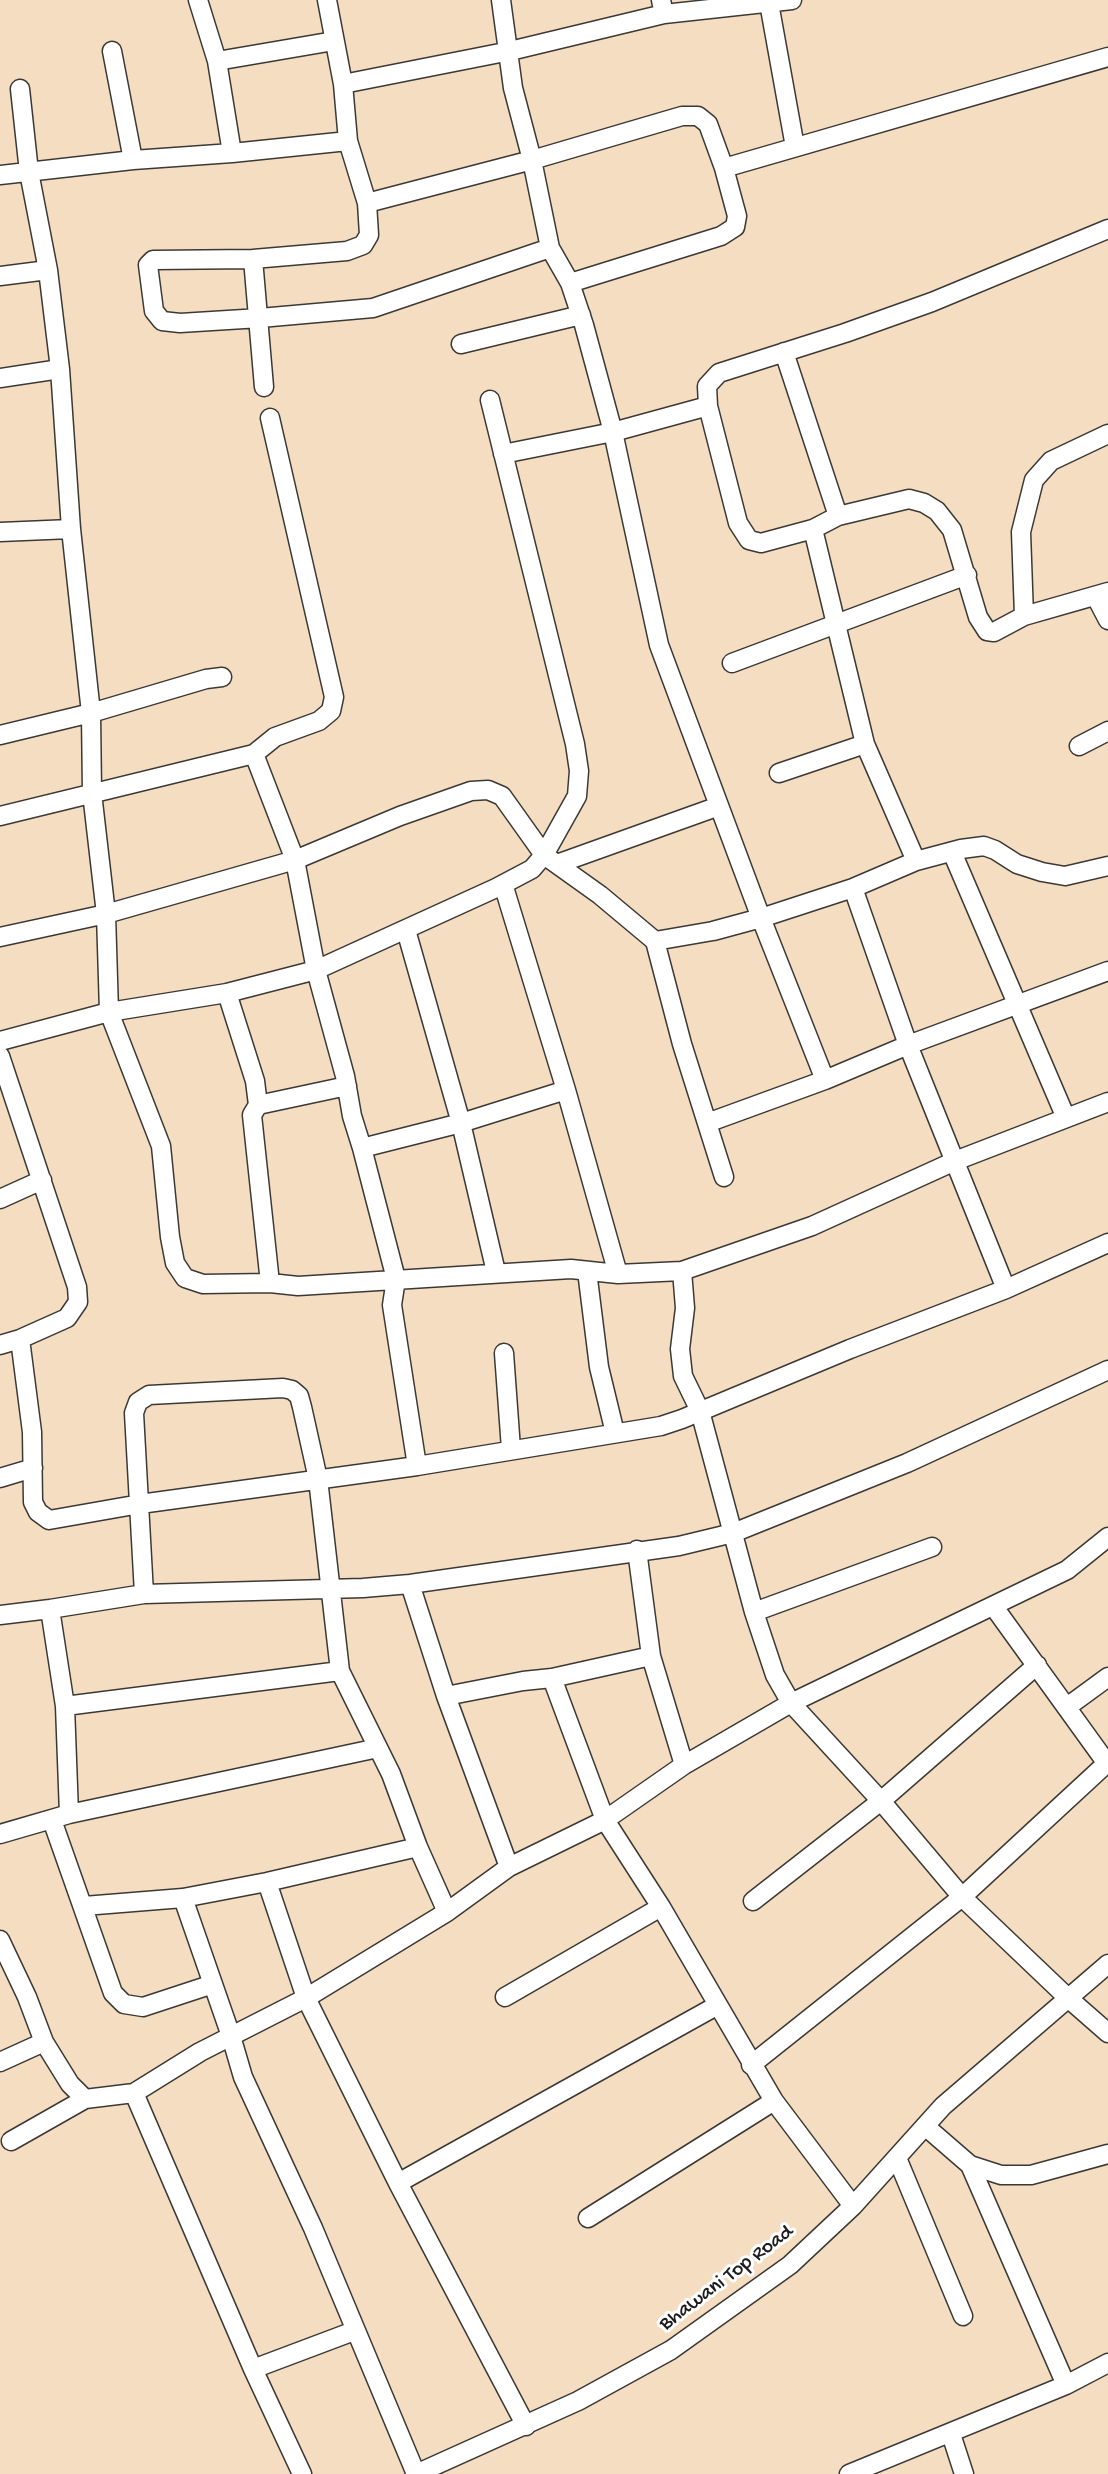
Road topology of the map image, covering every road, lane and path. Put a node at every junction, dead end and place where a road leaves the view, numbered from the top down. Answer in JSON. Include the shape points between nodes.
{"nodes":[{"id":1,"x":198,"y":0,"type":"edge"},
{"id":2,"x":501,"y":0,"type":"edge"},
{"id":3,"x":792,"y":0,"type":"edge"},
{"id":4,"x":331,"y":1,"type":"edge"},
{"id":5,"x":769,"y":3,"type":"junction"},
{"id":6,"x":662,"y":7,"type":"edge"},
{"id":7,"x":334,"y":41,"type":"junction"},
{"id":8,"x":112,"y":51,"type":"dead end"},
{"id":9,"x":510,"y":51,"type":"junction"},
{"id":10,"x":1108,"y":57,"type":"edge"},
{"id":11,"x":217,"y":61,"type":"junction"},
{"id":12,"x":343,"y":84,"type":"junction"},
{"id":13,"x":20,"y":89,"type":"dead end"},
{"id":14,"x":348,"y":141,"type":"junction"},
{"id":15,"x":795,"y":147,"type":"junction"},
{"id":16,"x":232,"y":153,"type":"junction"},
{"id":17,"x":133,"y":160,"type":"junction"},
{"id":18,"x":532,"y":160,"type":"junction"},
{"id":19,"x":724,"y":167,"type":"junction"},
{"id":20,"x":29,"y":172,"type":"junction"},
{"id":21,"x":0,"y":175,"type":"edge"},
{"id":22,"x":367,"y":202,"type":"junction"},
{"id":23,"x":1108,"y":229,"type":"edge"},
{"id":24,"x":550,"y":248,"type":"junction"},
{"id":25,"x":253,"y":260,"type":"junction"},
{"id":26,"x":48,"y":270,"type":"junction"},
{"id":27,"x":0,"y":276,"type":"edge"},
{"id":28,"x":570,"y":283,"type":"junction"},
{"id":29,"x":581,"y":316,"type":"junction"},
{"id":30,"x":260,"y":318,"type":"junction"},
{"id":31,"x":461,"y":344,"type":"dead end"},
{"id":32,"x":784,"y":352,"type":"junction"},
{"id":33,"x":60,"y":369,"type":"junction"},
{"id":34,"x":0,"y":378,"type":"edge"},
{"id":35,"x":264,"y":387,"type":"dead end"},
{"id":36,"x":489,"y":400,"type":"dead end"},
{"id":37,"x":708,"y":406,"type":"junction"},
{"id":38,"x":270,"y":418,"type":"dead end"},
{"id":39,"x":613,"y":432,"type":"junction"},
{"id":40,"x":1108,"y":434,"type":"edge"},
{"id":41,"x":503,"y":454,"type":"junction"},
{"id":42,"x":838,"y":516,"type":"junction"},
{"id":43,"x":71,"y":529,"type":"junction"},
{"id":44,"x":813,"y":529,"type":"junction"},
{"id":45,"x":0,"y":532,"type":"edge"},
{"id":46,"x":967,"y":575,"type":"junction"},
{"id":47,"x":1102,"y":594,"type":"edge"},
{"id":48,"x":1024,"y":616,"type":"junction"},
{"id":49,"x":1108,"y":620,"type":"edge"},
{"id":50,"x":835,"y":623,"type":"junction"},
{"id":51,"x":732,"y":663,"type":"dead end"},
{"id":52,"x":222,"y":677,"type":"dead end"},
{"id":53,"x":91,"y":713,"type":"junction"},
{"id":54,"x":1108,"y":731,"type":"edge"},
{"id":55,"x":0,"y":736,"type":"edge"},
{"id":56,"x":865,"y":744,"type":"junction"},
{"id":57,"x":1079,"y":746,"type":"dead end"},
{"id":58,"x":254,"y":754,"type":"junction"},
{"id":59,"x":779,"y":773,"type":"dead end"},
{"id":60,"x":92,"y":793,"type":"junction"},
{"id":61,"x":719,"y":806,"type":"junction"},
{"id":62,"x":0,"y":816,"type":"edge"},
{"id":63,"x":952,"y":852,"type":"junction"},
{"id":64,"x":295,"y":860,"type":"junction"},
{"id":65,"x":551,"y":860,"type":"junction"},
{"id":66,"x":916,"y":861,"type":"junction"},
{"id":67,"x":1106,"y":872,"type":"edge"},
{"id":68,"x":503,"y":884,"type":"junction"},
{"id":69,"x":853,"y":888,"type":"junction"},
{"id":70,"x":106,"y":914,"type":"junction"},
{"id":71,"x":761,"y":918,"type":"junction"},
{"id":72,"x":406,"y":930,"type":"junction"},
{"id":73,"x":0,"y":937,"type":"edge"},
{"id":74,"x":655,"y":941,"type":"junction"},
{"id":75,"x":316,"y":970,"type":"junction"},
{"id":76,"x":1108,"y":971,"type":"edge"},
{"id":77,"x":227,"y":993,"type":"junction"},
{"id":78,"x":1017,"y":1005,"type":"junction"},
{"id":79,"x":108,"y":1012,"type":"junction"},
{"id":80,"x":0,"y":1041,"type":"edge"},
{"id":81,"x":908,"y":1045,"type":"junction"},
{"id":82,"x":0,"y":1056,"type":"edge"},
{"id":83,"x":825,"y":1080,"type":"junction"},
{"id":84,"x":347,"y":1086,"type":"junction"},
{"id":85,"x":6,"y":1089,"type":"edge"},
{"id":86,"x":566,"y":1090,"type":"junction"},
{"id":87,"x":1108,"y":1102,"type":"edge"},
{"id":88,"x":258,"y":1105,"type":"junction"},
{"id":89,"x":1066,"y":1118,"type":"junction"},
{"id":90,"x":461,"y":1123,"type":"junction"},
{"id":91,"x":707,"y":1123,"type":"junction"},
{"id":92,"x":362,"y":1148,"type":"junction"},
{"id":93,"x":955,"y":1161,"type":"junction"},
{"id":94,"x":724,"y":1177,"type":"dead end"},
{"id":95,"x":42,"y":1180,"type":"junction"},
{"id":96,"x":0,"y":1199,"type":"edge"},
{"id":97,"x":1108,"y":1243,"type":"edge"},
{"id":98,"x":587,"y":1271,"type":"junction"},
{"id":99,"x":682,"y":1271,"type":"junction"},
{"id":100,"x":496,"y":1272,"type":"junction"},
{"id":101,"x":618,"y":1274,"type":"junction"},
{"id":102,"x":396,"y":1279,"type":"junction"},
{"id":103,"x":270,"y":1283,"type":"junction"},
{"id":104,"x":1006,"y":1289,"type":"junction"},
{"id":105,"x":20,"y":1339,"type":"junction"},
{"id":106,"x":0,"y":1345,"type":"edge"},
{"id":107,"x":504,"y":1353,"type":"dead end"},
{"id":108,"x":1108,"y":1370,"type":"edge"},
{"id":109,"x":700,"y":1411,"type":"junction"},
{"id":110,"x":615,"y":1433,"type":"junction"},
{"id":111,"x":511,"y":1449,"type":"junction"},
{"id":112,"x":417,"y":1466,"type":"junction"},
{"id":113,"x":33,"y":1468,"type":"junction"},
{"id":114,"x":0,"y":1478,"type":"edge"},
{"id":115,"x":317,"y":1479,"type":"junction"},
{"id":116,"x":140,"y":1504,"type":"junction"},
{"id":117,"x":733,"y":1533,"type":"junction"},
{"id":118,"x":1108,"y":1537,"type":"edge"},
{"id":119,"x":932,"y":1547,"type":"dead end"},
{"id":120,"x":637,"y":1550,"type":"junction"},
{"id":121,"x":410,"y":1584,"type":"junction"},
{"id":122,"x":332,"y":1589,"type":"junction"},
{"id":123,"x":144,"y":1594,"type":"junction"},
{"id":124,"x":994,"y":1607,"type":"junction"},
{"id":125,"x":50,"y":1609,"type":"junction"},
{"id":126,"x":754,"y":1612,"type":"junction"},
{"id":127,"x":1,"y":1613,"type":"edge"},
{"id":128,"x":651,"y":1656,"type":"junction"},
{"id":129,"x":1037,"y":1665,"type":"junction"},
{"id":130,"x":340,"y":1671,"type":"junction"},
{"id":131,"x":1108,"y":1676,"type":"edge"},
{"id":132,"x":552,"y":1678,"type":"junction"},
{"id":133,"x":446,"y":1696,"type":"junction"},
{"id":134,"x":792,"y":1703,"type":"junction"},
{"id":135,"x":65,"y":1706,"type":"junction"},
{"id":136,"x":1067,"y":1707,"type":"junction"},
{"id":137,"x":378,"y":1748,"type":"junction"},
{"id":138,"x":1107,"y":1764,"type":"edge"},
{"id":139,"x":684,"y":1765,"type":"junction"},
{"id":140,"x":881,"y":1801,"type":"junction"},
{"id":141,"x":61,"y":1817,"type":"junction"},
{"id":142,"x":605,"y":1820,"type":"junction"},
{"id":143,"x":0,"y":1834,"type":"edge"},
{"id":144,"x":418,"y":1847,"type":"junction"},
{"id":145,"x":509,"y":1867,"type":"junction"},
{"id":146,"x":267,"y":1882,"type":"junction"},
{"id":147,"x":962,"y":1897,"type":"junction"},
{"id":148,"x":183,"y":1898,"type":"junction"},
{"id":149,"x":753,"y":1901,"type":"dead end"},
{"id":150,"x":84,"y":1906,"type":"junction"},
{"id":151,"x":661,"y":1907,"type":"junction"},
{"id":152,"x":447,"y":1912,"type":"junction"},
{"id":153,"x":0,"y":1940,"type":"edge"},
{"id":154,"x":1108,"y":1964,"type":"edge"},
{"id":155,"x":213,"y":1984,"type":"junction"},
{"id":156,"x":306,"y":1997,"type":"junction"},
{"id":157,"x":505,"y":1997,"type":"dead end"},
{"id":158,"x":1068,"y":1998,"type":"junction"},
{"id":159,"x":718,"y":2005,"type":"junction"},
{"id":160,"x":1108,"y":2033,"type":"edge"},
{"id":161,"x":231,"y":2036,"type":"junction"},
{"id":162,"x":44,"y":2042,"type":"junction"},
{"id":163,"x":0,"y":2062,"type":"edge"},
{"id":164,"x":751,"y":2065,"type":"junction"},
{"id":165,"x":134,"y":2094,"type":"junction"},
{"id":166,"x":85,"y":2099,"type":"junction"},
{"id":167,"x":774,"y":2101,"type":"junction"},
{"id":168,"x":925,"y":2126,"type":"junction"},
{"id":169,"x":11,"y":2141,"type":"dead end"},
{"id":170,"x":1108,"y":2154,"type":"edge"},
{"id":171,"x":897,"y":2158,"type":"junction"},
{"id":172,"x":970,"y":2165,"type":"junction"},
{"id":173,"x":398,"y":2183,"type":"junction"},
{"id":174,"x":853,"y":2206,"type":"junction"},
{"id":175,"x":588,"y":2218,"type":"dead end"},
{"id":176,"x":963,"y":2316,"type":"dead end"},
{"id":177,"x":354,"y":2331,"type":"junction"},
{"id":178,"x":1108,"y":2363,"type":"edge"},
{"id":179,"x":253,"y":2369,"type":"junction"},
{"id":180,"x":1066,"y":2385,"type":"junction"},
{"id":181,"x":526,"y":2426,"type":"junction"},
{"id":182,"x":951,"y":2434,"type":"junction"},
{"id":183,"x":302,"y":2474,"type":"edge"},
{"id":184,"x":416,"y":2474,"type":"edge"},
{"id":185,"x":849,"y":2474,"type":"edge"},
{"id":186,"x":964,"y":2474,"type":"edge"}],
"edges":[{"from":1,"to":11,"type":"street"},
{"from":2,"to":9,"type":"street"},
{"from":3,"to":5,"type":"street"},
{"from":4,"to":7,"type":"street"},
{"from":5,"to":6,"type":"street"},
{"from":5,"to":15,"type":"street"},
{"from":6,"to":9,"type":"street"},
{"from":7,"to":11,"type":"street"},
{"from":7,"to":12,"type":"street"},
{"from":8,"to":17,"type":"street"},
{"from":9,"to":12,"type":"street"},
{"from":9,"to":18,"type":"street","via":[[513,88]]},
{"from":10,"to":15,"type":"street"},
{"from":11,"to":16,"type":"street"},
{"from":12,"to":14,"type":"street"},
{"from":13,"to":20,"type":"street"},
{"from":14,"to":16,"type":"street"},
{"from":14,"to":22,"type":"street"},
{"from":15,"to":19,"type":"street"},
{"from":16,"to":17,"type":"street"},
{"from":17,"to":20,"type":"street"},
{"from":18,"to":19,"type":"street","via":[[682,116],[698,116],[708,124]]},
{"from":18,"to":22,"type":"street"},
{"from":18,"to":24,"type":"street"},
{"from":19,"to":28,"type":"street","via":[[737,216],[735,228]]},
{"from":20,"to":21,"type":"street"},
{"from":20,"to":26,"type":"street"},
{"from":22,"to":25,"type":"street","via":[[369,235],[363,245],[347,251]]},
{"from":23,"to":32,"type":"street","via":[[932,302]]},
{"from":24,"to":28,"type":"street"},
{"from":24,"to":30,"type":"street","via":[[373,308]]},
{"from":25,"to":30,"type":"street"},
{"from":25,"to":30,"type":"street","via":[[153,260],[148,265],[154,311],[162,321]]},
{"from":26,"to":27,"type":"street"},
{"from":26,"to":33,"type":"street"},
{"from":28,"to":29,"type":"street"},
{"from":29,"to":31,"type":"street"},
{"from":29,"to":39,"type":"street"},
{"from":30,"to":35,"type":"street"},
{"from":32,"to":37,"type":"street","via":[[719,373],[707,386]]},
{"from":32,"to":42,"type":"street"},
{"from":33,"to":34,"type":"street"},
{"from":33,"to":43,"type":"street"},
{"from":36,"to":41,"type":"street"},
{"from":37,"to":39,"type":"street"},
{"from":37,"to":44,"type":"street","via":[[735,514],[749,540],[761,543]]},
{"from":38,"to":58,"type":"street","via":[[334,697],[331,710],[319,721],[275,737]]},
{"from":39,"to":41,"type":"street"},
{"from":39,"to":61,"type":"street","via":[[659,645]]},
{"from":40,"to":48,"type":"street","via":[[1051,461],[1034,480],[1021,532]]},
{"from":41,"to":65,"type":"street","via":[[579,771],[577,796]]},
{"from":42,"to":44,"type":"street"},
{"from":42,"to":46,"type":"street","via":[[909,499],[924,503],[952,530]]},
{"from":43,"to":45,"type":"street"},
{"from":43,"to":53,"type":"street"},
{"from":44,"to":50,"type":"street"},
{"from":46,"to":48,"type":"street","via":[[978,617],[987,631],[994,632]]},
{"from":46,"to":50,"type":"street"},
{"from":47,"to":48,"type":"street"},
{"from":47,"to":49,"type":"street"},
{"from":50,"to":51,"type":"street"},
{"from":50,"to":56,"type":"street"},
{"from":52,"to":53,"type":"street"},
{"from":53,"to":55,"type":"street"},
{"from":53,"to":60,"type":"street"},
{"from":54,"to":57,"type":"street"},
{"from":56,"to":59,"type":"street"},
{"from":56,"to":66,"type":"street"},
{"from":58,"to":60,"type":"street"},
{"from":58,"to":64,"type":"street"},
{"from":60,"to":62,"type":"street"},
{"from":60,"to":70,"type":"street"},
{"from":61,"to":65,"type":"street"},
{"from":61,"to":71,"type":"street"},
{"from":63,"to":66,"type":"street"},
{"from":63,"to":67,"type":"street","via":[[984,846],[1042,872],[1065,876]]},
{"from":63,"to":78,"type":"street"},
{"from":64,"to":65,"type":"street","via":[[400,816],[471,791],[488,790],[502,796]]},
{"from":64,"to":70,"type":"street"},
{"from":64,"to":75,"type":"street"},
{"from":65,"to":68,"type":"street"},
{"from":65,"to":74,"type":"street"},
{"from":66,"to":69,"type":"street"},
{"from":68,"to":72,"type":"street"},
{"from":68,"to":86,"type":"street"},
{"from":69,"to":71,"type":"street"},
{"from":69,"to":81,"type":"street"},
{"from":70,"to":73,"type":"street"},
{"from":70,"to":79,"type":"street"},
{"from":71,"to":74,"type":"street"},
{"from":71,"to":83,"type":"street"},
{"from":72,"to":75,"type":"street"},
{"from":72,"to":90,"type":"street"},
{"from":74,"to":91,"type":"street"},
{"from":75,"to":77,"type":"street"},
{"from":75,"to":84,"type":"street"},
{"from":76,"to":78,"type":"street"},
{"from":77,"to":79,"type":"street"},
{"from":77,"to":88,"type":"street","via":[[255,1081]]},
{"from":78,"to":81,"type":"street"},
{"from":78,"to":89,"type":"street"},
{"from":79,"to":80,"type":"street"},
{"from":79,"to":103,"type":"street","via":[[161,1146],[175,1263],[185,1278],[203,1284]]},
{"from":81,"to":83,"type":"street"},
{"from":81,"to":93,"type":"street"},
{"from":82,"to":85,"type":"street"},
{"from":83,"to":91,"type":"street"},
{"from":84,"to":88,"type":"street"},
{"from":84,"to":92,"type":"street"},
{"from":85,"to":95,"type":"street"},
{"from":86,"to":90,"type":"street"},
{"from":86,"to":101,"type":"street"},
{"from":87,"to":89,"type":"street"},
{"from":88,"to":103,"type":"street","via":[[252,1115]]},
{"from":89,"to":93,"type":"street"},
{"from":90,"to":92,"type":"street"},
{"from":90,"to":100,"type":"street"},
{"from":91,"to":94,"type":"street"},
{"from":92,"to":102,"type":"street"},
{"from":93,"to":99,"type":"street","via":[[812,1226]]},
{"from":93,"to":104,"type":"street"},
{"from":95,"to":96,"type":"street"},
{"from":95,"to":105,"type":"street","via":[[78,1302],[68,1318]]},
{"from":97,"to":104,"type":"street"},
{"from":98,"to":100,"type":"street"},
{"from":98,"to":101,"type":"street"},
{"from":98,"to":110,"type":"street","via":[[599,1367]]},
{"from":99,"to":101,"type":"street"},
{"from":99,"to":109,"type":"street","via":[[683,1376]]},
{"from":100,"to":102,"type":"street"},
{"from":102,"to":103,"type":"street","via":[[298,1286]]},
{"from":102,"to":112,"type":"street","via":[[392,1306]]},
{"from":104,"to":109,"type":"street"},
{"from":105,"to":106,"type":"street"},
{"from":105,"to":113,"type":"street"},
{"from":107,"to":111,"type":"street"},
{"from":108,"to":117,"type":"street","via":[[906,1463]]},
{"from":109,"to":110,"type":"street","via":[[661,1426]]},
{"from":109,"to":117,"type":"street"},
{"from":110,"to":111,"type":"street"},
{"from":111,"to":112,"type":"street"},
{"from":112,"to":115,"type":"street"},
{"from":113,"to":114,"type":"street"},
{"from":113,"to":116,"type":"street","via":[[33,1502],[49,1520]]},
{"from":115,"to":116,"type":"street"},
{"from":115,"to":116,"type":"street","via":[[302,1406],[292,1390],[149,1395],[138,1402],[134,1413]]},
{"from":115,"to":122,"type":"street"},
{"from":116,"to":123,"type":"street"},
{"from":117,"to":120,"type":"street"},
{"from":117,"to":126,"type":"street"},
{"from":118,"to":124,"type":"street","via":[[1067,1570]]},
{"from":119,"to":126,"type":"street"},
{"from":120,"to":121,"type":"street"},
{"from":120,"to":128,"type":"street"},
{"from":121,"to":122,"type":"street"},
{"from":121,"to":133,"type":"street"},
{"from":122,"to":123,"type":"street"},
{"from":122,"to":130,"type":"street"},
{"from":123,"to":125,"type":"street"},
{"from":124,"to":129,"type":"street"},
{"from":124,"to":134,"type":"street"},
{"from":125,"to":127,"type":"street"},
{"from":125,"to":135,"type":"street"},
{"from":126,"to":134,"type":"street","via":[[775,1675]]},
{"from":128,"to":132,"type":"street"},
{"from":128,"to":139,"type":"street"},
{"from":129,"to":136,"type":"street"},
{"from":129,"to":140,"type":"street"},
{"from":130,"to":135,"type":"street"},
{"from":130,"to":137,"type":"street"},
{"from":131,"to":136,"type":"street"},
{"from":132,"to":133,"type":"street"},
{"from":132,"to":142,"type":"street"},
{"from":133,"to":145,"type":"street"},
{"from":134,"to":139,"type":"street"},
{"from":134,"to":140,"type":"street"},
{"from":135,"to":141,"type":"street"},
{"from":136,"to":138,"type":"street"},
{"from":137,"to":141,"type":"street"},
{"from":137,"to":144,"type":"street"},
{"from":138,"to":147,"type":"street"},
{"from":139,"to":142,"type":"street"},
{"from":140,"to":147,"type":"street"},
{"from":140,"to":149,"type":"street"},
{"from":141,"to":143,"type":"street"},
{"from":141,"to":150,"type":"street"},
{"from":142,"to":145,"type":"street"},
{"from":142,"to":151,"type":"street"},
{"from":144,"to":146,"type":"street"},
{"from":144,"to":152,"type":"street"},
{"from":145,"to":152,"type":"street"},
{"from":146,"to":148,"type":"street"},
{"from":146,"to":156,"type":"street"},
{"from":147,"to":158,"type":"street"},
{"from":147,"to":164,"type":"street"},
{"from":148,"to":150,"type":"street"},
{"from":148,"to":155,"type":"street"},
{"from":150,"to":155,"type":"street","via":[[113,1993],[124,2004],[143,2007]]},
{"from":151,"to":157,"type":"street"},
{"from":151,"to":159,"type":"street"},
{"from":152,"to":156,"type":"street"},
{"from":153,"to":162,"type":"street"},
{"from":154,"to":158,"type":"street","name":"Bhawani Top Road"},
{"from":155,"to":161,"type":"street"},
{"from":156,"to":161,"type":"street"},
{"from":156,"to":173,"type":"street"},
{"from":158,"to":160,"type":"street"},
{"from":158,"to":168,"type":"street","name":"Bhawani Top Road"},
{"from":159,"to":164,"type":"street"},
{"from":159,"to":173,"type":"street"},
{"from":161,"to":165,"type":"street"},
{"from":161,"to":177,"type":"street","via":[[243,2077],[313,2228]]},
{"from":162,"to":163,"type":"street"},
{"from":162,"to":166,"type":"street","via":[[69,2084]]},
{"from":164,"to":167,"type":"street"},
{"from":165,"to":166,"type":"street"},
{"from":165,"to":179,"type":"street"},
{"from":166,"to":169,"type":"street"},
{"from":167,"to":174,"type":"street"},
{"from":167,"to":175,"type":"street"},
{"from":168,"to":171,"type":"street","name":"Bhawani Top Road"},
{"from":168,"to":172,"type":"street"},
{"from":170,"to":172,"type":"street","via":[[1031,2175],[1001,2175]]},
{"from":171,"to":174,"type":"street","name":"Bhawani Top Road"},
{"from":171,"to":176,"type":"street"},
{"from":172,"to":180,"type":"street"},
{"from":173,"to":181,"type":"street"},
{"from":174,"to":181,"type":"street","name":"Bhawani Top Road","via":[[789,2265],[671,2350]]},
{"from":177,"to":179,"type":"street"},
{"from":177,"to":184,"type":"street"},
{"from":178,"to":180,"type":"street"},
{"from":179,"to":183,"type":"street"},
{"from":180,"to":182,"type":"street"},
{"from":181,"to":184,"type":"street","name":"Bhawani Top Road"},
{"from":182,"to":185,"type":"street"},
{"from":182,"to":186,"type":"street"}]}
